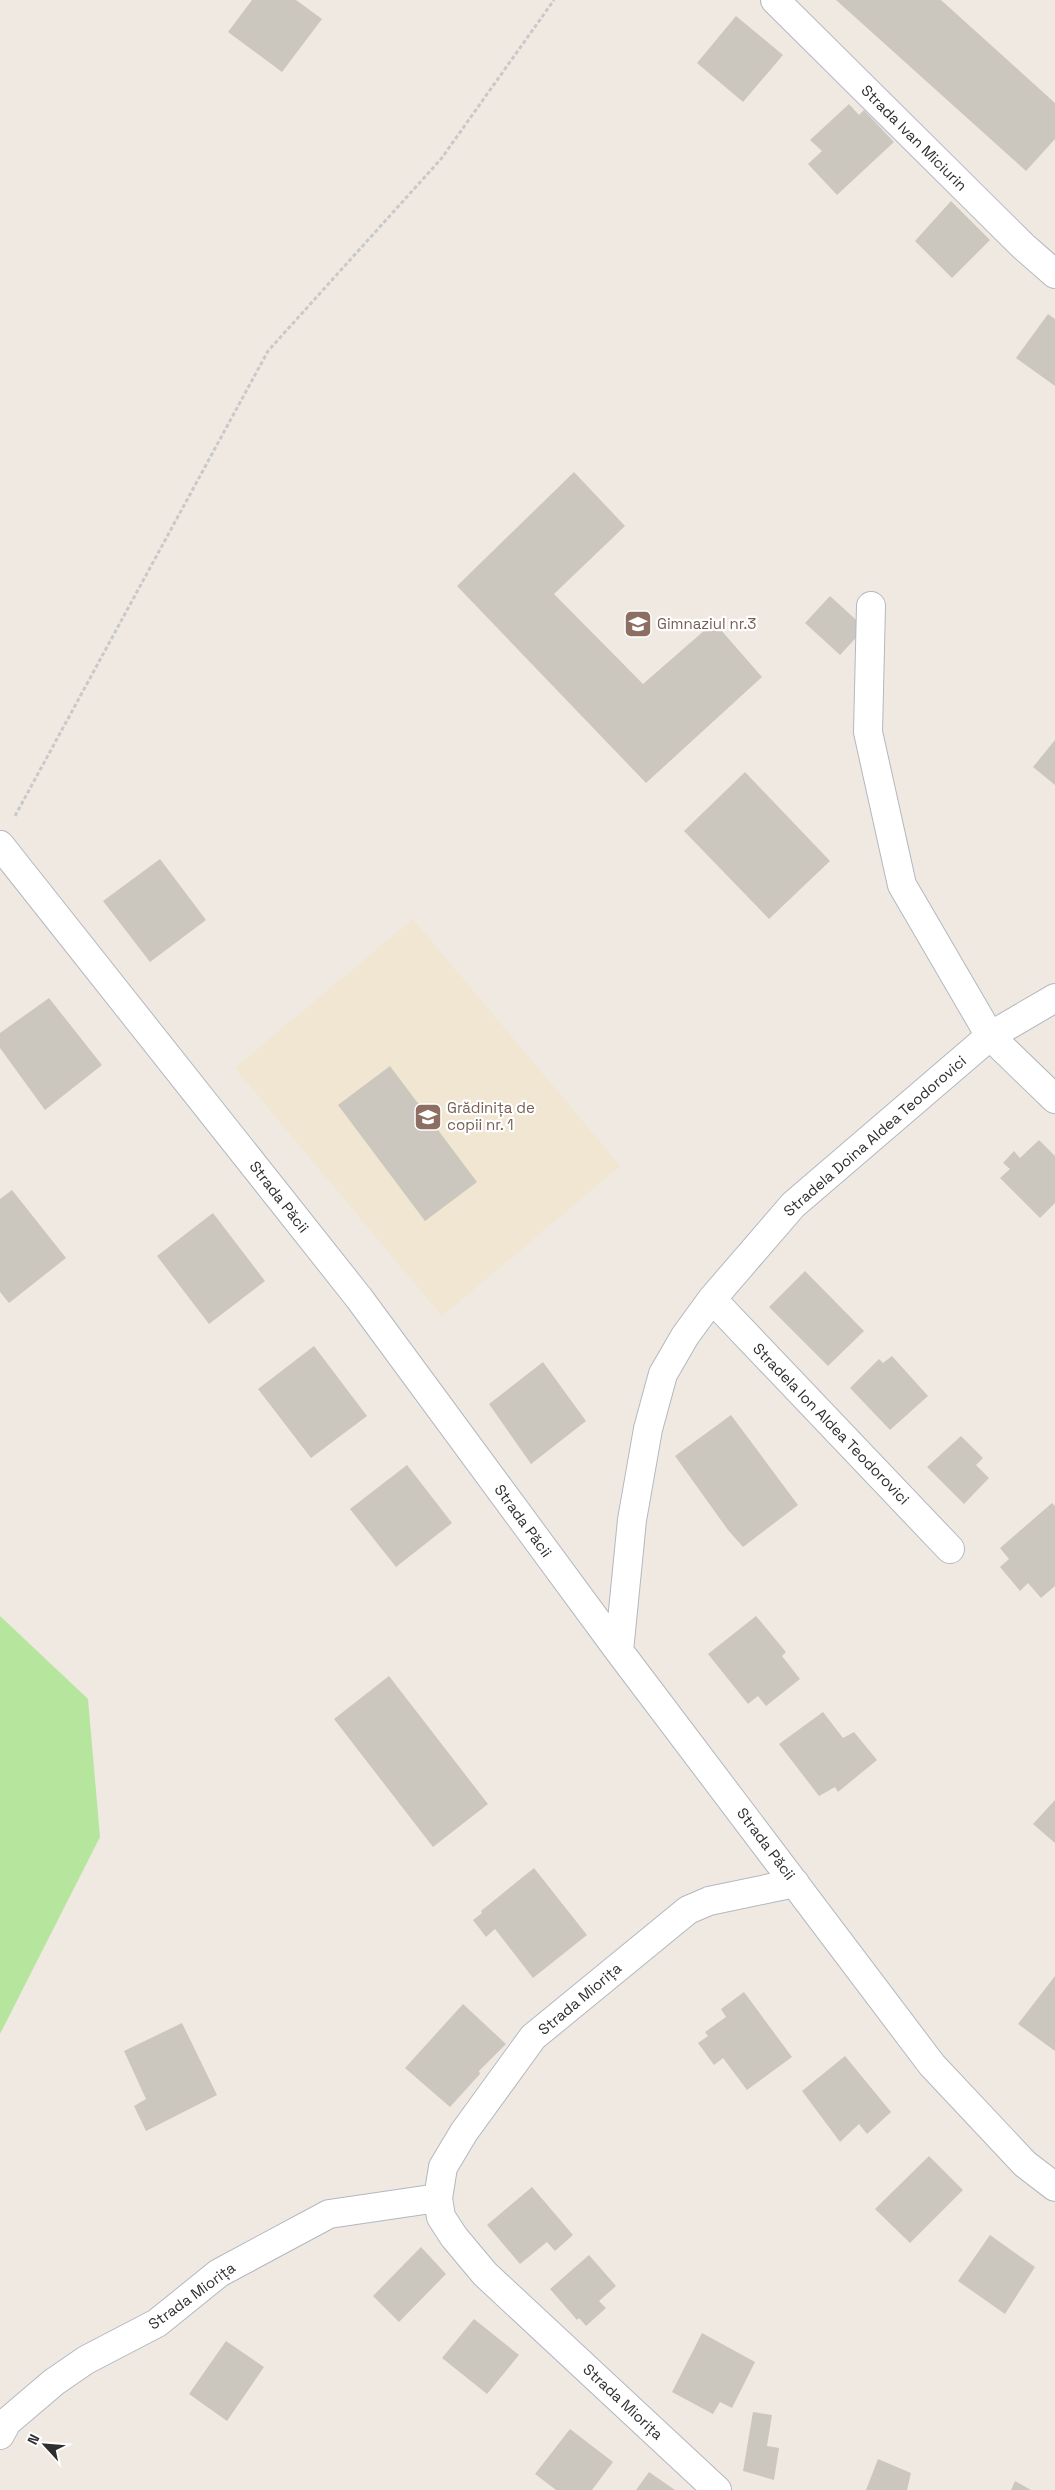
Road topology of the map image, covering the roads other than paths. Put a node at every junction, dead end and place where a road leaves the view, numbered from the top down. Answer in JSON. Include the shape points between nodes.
{"nodes":[{"id":1,"x":775,"y":0,"type":"edge"},
{"id":2,"x":1055,"y":274,"type":"edge"},
{"id":3,"x":871,"y":606,"type":"dead end"},
{"id":4,"x":0,"y":845,"type":"edge"},
{"id":5,"x":1055,"y":998,"type":"edge"},
{"id":6,"x":990,"y":1036,"type":"junction"},
{"id":7,"x":1055,"y":1099,"type":"edge"},
{"id":8,"x":712,"y":1300,"type":"junction"},
{"id":9,"x":950,"y":1550,"type":"dead end"},
{"id":10,"x":619,"y":1651,"type":"junction"},
{"id":11,"x":795,"y":1883,"type":"junction"},
{"id":12,"x":1055,"y":2187,"type":"edge"},
{"id":13,"x":438,"y":2198,"type":"junction"},
{"id":14,"x":0,"y":2435,"type":"edge"},
{"id":15,"x":717,"y":2490,"type":"edge"}],
"edges":[{"from":1,"to":2,"type":"street","name":"Strada Ivan Miciurin"},
{"from":3,"to":6,"type":"street","via":[[868,732],[902,885]]},
{"from":4,"to":10,"type":"street","name":"Strada Păcii","via":[[359,1298]]},
{"from":5,"to":6,"type":"street","name":"Stradela Doina Aldea Teodorovici"},
{"from":6,"to":7,"type":"street"},
{"from":6,"to":8,"type":"street","name":"Stradela Doina Aldea Teodorovici","via":[[793,1205]]},
{"from":8,"to":9,"type":"street","name":"Stradela Ion Aldea Teodorovici"},
{"from":8,"to":10,"type":"street","name":"Stradela Doina Aldea Teodorovici","via":[[685,1336],[663,1374],[648,1429],[632,1520]]},
{"from":10,"to":11,"type":"street","name":"Strada Păcii"},
{"from":11,"to":12,"type":"street","name":"Strada Păcii","via":[[932,2065],[1025,2164]]},
{"from":11,"to":13,"type":"street","name":"Strada Miorița","via":[[709,1901],[688,1910],[533,2037],[464,2132],[443,2167]]},
{"from":13,"to":14,"type":"street","name":"Strada Miorița","via":[[329,2214],[219,2273],[157,2323],[86,2360],[54,2382],[7,2422]]},
{"from":13,"to":15,"type":"street","name":"Strada Miorița","via":[[441,2217],[485,2274]]}]}
